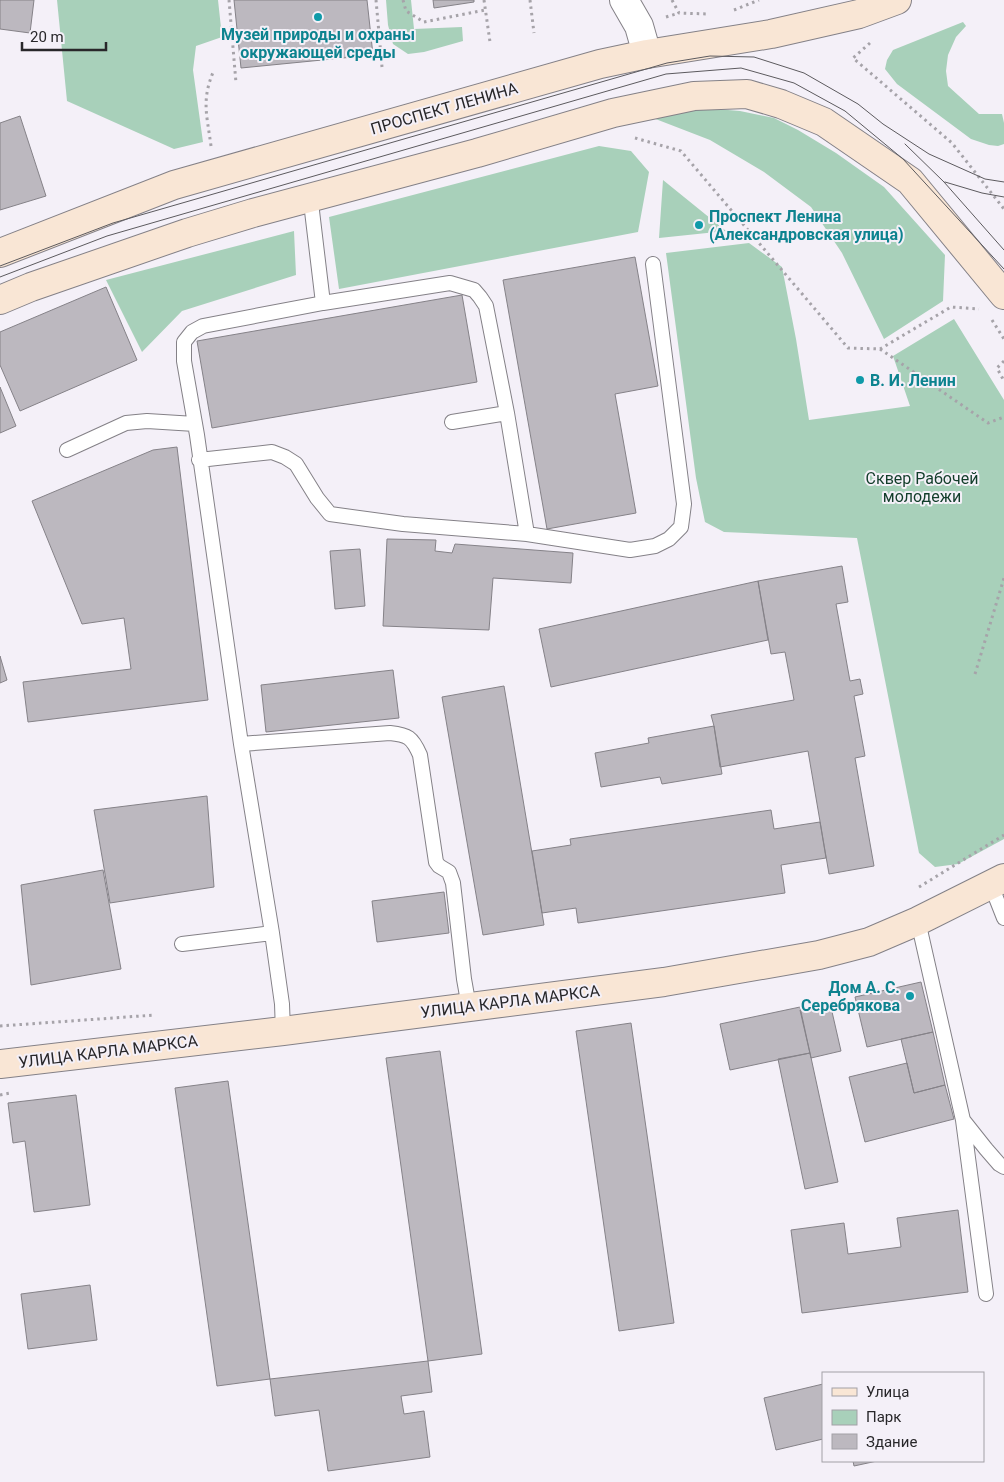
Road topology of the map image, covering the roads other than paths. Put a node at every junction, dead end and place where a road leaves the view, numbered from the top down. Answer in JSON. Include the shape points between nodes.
{"nodes":[{"id":1,"x":624,"y":0,"type":"edge"},
{"id":2,"x":897,"y":0,"type":"edge"},
{"id":3,"x":647,"y":54,"type":"junction"},
{"id":4,"x":312,"y":210,"type":"dead end"},
{"id":5,"x":0,"y":253,"type":"edge"},
{"id":6,"x":653,"y":264,"type":"dead end"},
{"id":7,"x":0,"y":300,"type":"edge"},
{"id":8,"x":323,"y":303,"type":"junction"},
{"id":9,"x":993,"y":307,"type":"edge"},
{"id":10,"x":507,"y":413,"type":"junction"},
{"id":11,"x":452,"y":422,"type":"dead end"},
{"id":12,"x":195,"y":424,"type":"junction"},
{"id":13,"x":67,"y":450,"type":"dead end"},
{"id":14,"x":199,"y":460,"type":"junction"},
{"id":15,"x":527,"y":534,"type":"junction"},
{"id":16,"x":241,"y":744,"type":"junction"},
{"id":17,"x":998,"y":881,"type":"edge"},
{"id":18,"x":1004,"y":918,"type":"edge"},
{"id":19,"x":918,"y":921,"type":"junction"},
{"id":20,"x":272,"y":933,"type":"junction"},
{"id":21,"x":182,"y":944,"type":"dead end"},
{"id":22,"x":469,"y":1007,"type":"junction"},
{"id":23,"x":283,"y":1031,"type":"junction"},
{"id":24,"x":0,"y":1064,"type":"edge"},
{"id":25,"x":963,"y":1120,"type":"junction"},
{"id":26,"x":1004,"y":1166,"type":"edge"},
{"id":27,"x":986,"y":1294,"type":"dead end"}],
"edges":[{"from":1,"to":3,"type":"street","via":[[639,26]]},
{"from":2,"to":3,"type":"main road","name":"ПРОСПЕКТ ЛЕНИНА","via":[[859,14],[771,34]]},
{"from":3,"to":5,"type":"main road","name":"ПРОСПЕКТ ЛЕНИНА","via":[[600,64],[174,185]]},
{"from":4,"to":8,"type":"lane"},
{"from":6,"to":15,"type":"lane","via":[[684,504],[681,527],[669,539],[655,546],[630,550]]},
{"from":7,"to":9,"type":"main road","via":[[186,233],[613,113],[694,96],[747,94],[824,122],[910,182]]},
{"from":8,"to":10,"type":"lane","via":[[450,282],[474,290],[486,306]]},
{"from":8,"to":12,"type":"lane","via":[[202,326],[192,332],[184,342],[184,361]]},
{"from":10,"to":11,"type":"lane"},
{"from":10,"to":15,"type":"lane"},
{"from":12,"to":13,"type":"lane","via":[[126,423]]},
{"from":12,"to":14,"type":"lane"},
{"from":14,"to":15,"type":"lane","via":[[272,452],[296,464],[330,514],[403,524]]},
{"from":14,"to":16,"type":"lane"},
{"from":16,"to":20,"type":"lane"},
{"from":16,"to":22,"type":"lane","via":[[390,733],[410,738],[420,755],[436,862],[449,872],[453,883]]},
{"from":17,"to":18,"type":"lane"},
{"from":17,"to":19,"type":"main road","name":"УЛИЦА КАРЛА МАРКСА"},
{"from":19,"to":22,"type":"main road","name":"УЛИЦА КАРЛА МАРКСА","via":[[869,942],[819,955],[664,982]]},
{"from":19,"to":25,"type":"lane"},
{"from":20,"to":21,"type":"lane"},
{"from":20,"to":23,"type":"lane"},
{"from":22,"to":23,"type":"main road","name":"УЛИЦА КАРЛА МАРКСА"},
{"from":23,"to":24,"type":"main road","name":"УЛИЦА КАРЛА МАРКСА"},
{"from":25,"to":26,"type":"lane"},
{"from":25,"to":27,"type":"lane"}]}
